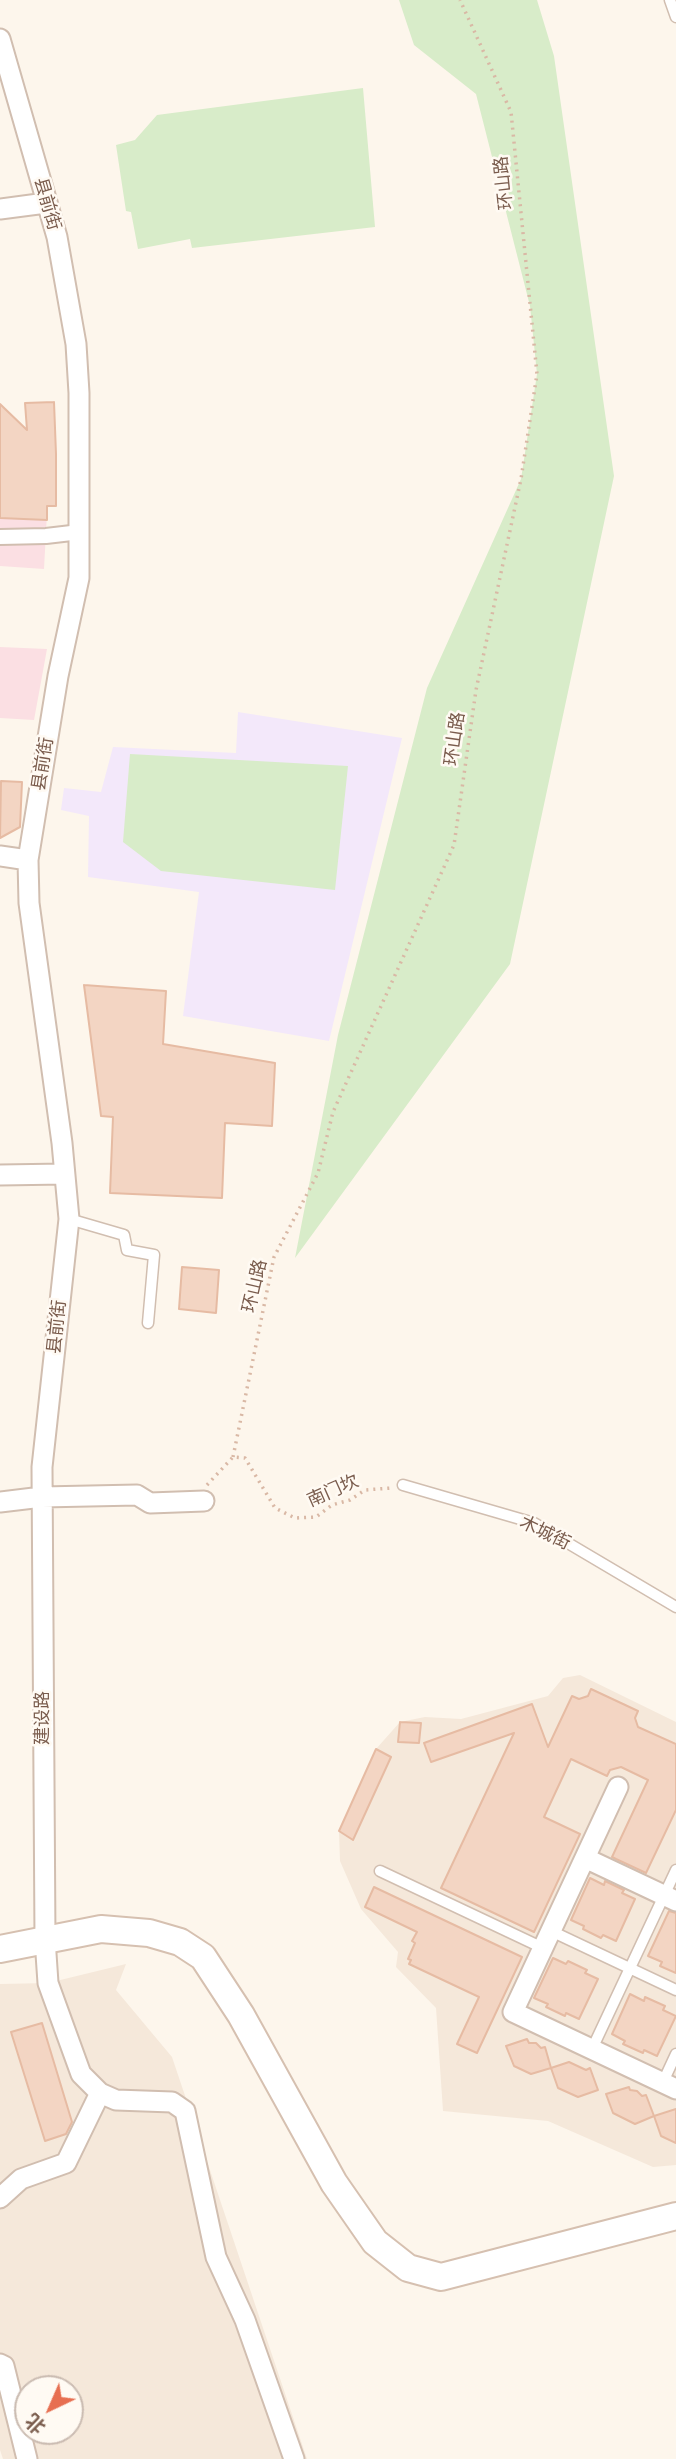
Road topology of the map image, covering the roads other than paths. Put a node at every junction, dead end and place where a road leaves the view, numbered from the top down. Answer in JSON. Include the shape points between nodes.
{"nodes":[{"id":1,"x":670,"y":0,"type":"edge"},
{"id":2,"x":676,"y":17,"type":"edge"},
{"id":3,"x":0,"y":39,"type":"edge"},
{"id":4,"x":46,"y":203,"type":"junction"},
{"id":5,"x":0,"y":209,"type":"edge"},
{"id":6,"x":80,"y":532,"type":"junction"},
{"id":7,"x":0,"y":537,"type":"edge"},
{"id":8,"x":0,"y":856,"type":"edge"},
{"id":9,"x":28,"y":860,"type":"junction"},
{"id":10,"x":64,"y":1174,"type":"junction"},
{"id":11,"x":0,"y":1175,"type":"edge"},
{"id":12,"x":69,"y":1219,"type":"junction"},
{"id":13,"x":148,"y":1323,"type":"dead end"},
{"id":14,"x":403,"y":1485,"type":"road end"},
{"id":15,"x":203,"y":1495,"type":"road end"},
{"id":16,"x":42,"y":1497,"type":"junction"},
{"id":17,"x":0,"y":1502,"type":"edge"},
{"id":18,"x":676,"y":1607,"type":"edge"},
{"id":19,"x":618,"y":1787,"type":"dead end"},
{"id":20,"x":585,"y":1858,"type":"junction"},
{"id":21,"x":676,"y":1870,"type":"edge"},
{"id":22,"x":380,"y":1871,"type":"dead end"},
{"id":23,"x":670,"y":1898,"type":"edge"},
{"id":24,"x":45,"y":1939,"type":"junction"},
{"id":25,"x":547,"y":1940,"type":"junction"},
{"id":26,"x":0,"y":1949,"type":"edge"},
{"id":27,"x":630,"y":1968,"type":"junction"},
{"id":28,"x":676,"y":1990,"type":"edge"},
{"id":29,"x":592,"y":2049,"type":"junction"},
{"id":30,"x":676,"y":2054,"type":"edge"},
{"id":31,"x":669,"y":2085,"type":"edge"},
{"id":32,"x":100,"y":2093,"type":"junction"},
{"id":33,"x":0,"y":2198,"type":"edge"},
{"id":34,"x":676,"y":2216,"type":"edge"},
{"id":35,"x":0,"y":2364,"type":"edge"},
{"id":36,"x":27,"y":2459,"type":"edge"},
{"id":37,"x":294,"y":2459,"type":"edge"}],
"edges":[{"from":1,"to":2,"type":"lane"},
{"from":3,"to":4,"type":"street","name":"县前街"},
{"from":4,"to":5,"type":"street"},
{"from":4,"to":6,"type":"street","name":"县前街","via":[[57,237],[76,344]]},
{"from":6,"to":7,"type":"street"},
{"from":6,"to":9,"type":"street","name":"县前街","via":[[79,578]]},
{"from":8,"to":9,"type":"street"},
{"from":9,"to":10,"type":"street","name":"县前街"},
{"from":10,"to":11,"type":"street"},
{"from":10,"to":12,"type":"street","name":"县前街"},
{"from":12,"to":13,"type":"lane","via":[[124,1235],[127,1250],[154,1255]]},
{"from":12,"to":16,"type":"street","name":"县前街"},
{"from":14,"to":18,"type":"lane","name":"木城街","via":[[534,1523]]},
{"from":15,"to":16,"type":"street","via":[[149,1503],[137,1494]]},
{"from":16,"to":17,"type":"street"},
{"from":16,"to":24,"type":"street","name":"建设路"},
{"from":19,"to":20,"type":"street"},
{"from":20,"to":23,"type":"street"},
{"from":20,"to":25,"type":"street"},
{"from":21,"to":23,"type":"lane"},
{"from":22,"to":25,"type":"lane"},
{"from":23,"to":27,"type":"lane"},
{"from":24,"to":26,"type":"main road"},
{"from":24,"to":32,"type":"street","name":"建设路","via":[[48,1983],[81,2074]]},
{"from":24,"to":34,"type":"main road","via":[[101,1928],[149,1933],[180,1942],[203,1957],[241,2015],[334,2183],[375,2242],[408,2268],[441,2277]]},
{"from":25,"to":27,"type":"lane"},
{"from":25,"to":29,"type":"street","via":[[513,2011]]},
{"from":27,"to":28,"type":"lane"},
{"from":27,"to":29,"type":"lane"},
{"from":29,"to":31,"type":"street"},
{"from":30,"to":31,"type":"lane"},
{"from":32,"to":33,"type":"street","via":[[66,2163],[21,2179]]},
{"from":32,"to":37,"type":"street","via":[[116,2100],[172,2102],[185,2111],[216,2257],[245,2320]]},
{"from":35,"to":36,"type":"street"}]}
